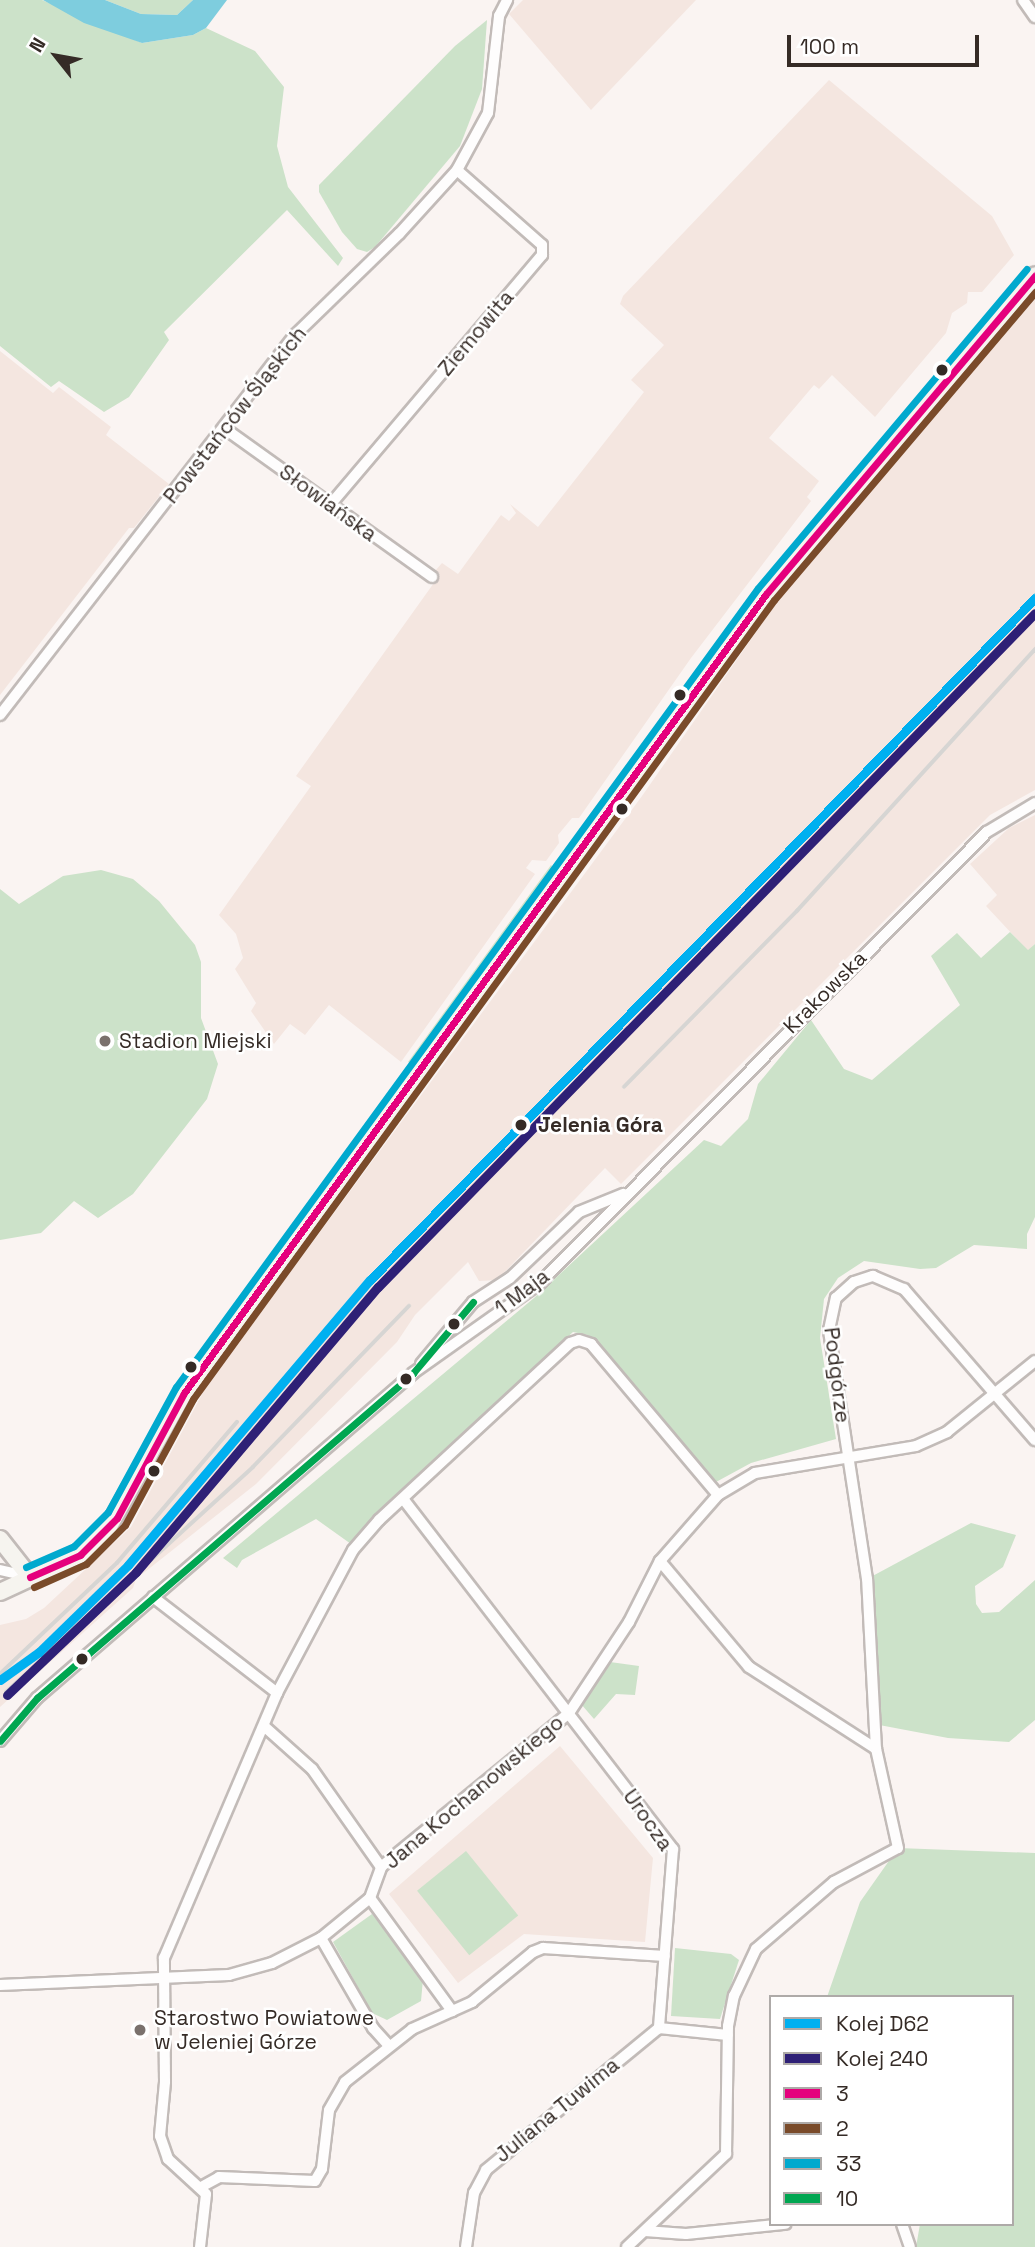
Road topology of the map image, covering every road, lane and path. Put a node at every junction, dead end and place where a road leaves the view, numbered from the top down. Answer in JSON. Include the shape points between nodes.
{"nodes":[{"id":1,"x":1023,"y":0,"type":"edge"},
{"id":2,"x":505,"y":2,"type":"edge"},
{"id":3,"x":1035,"y":17,"type":"edge"},
{"id":4,"x":457,"y":170,"type":"junction"},
{"id":5,"x":1035,"y":276,"type":"edge"},
{"id":6,"x":224,"y":428,"type":"junction"},
{"id":7,"x":330,"y":505,"type":"junction"},
{"id":8,"x":432,"y":577,"type":"dead end"},
{"id":9,"x":0,"y":715,"type":"edge"},
{"id":10,"x":1035,"y":803,"type":"edge"},
{"id":11,"x":625,"y":1193,"type":"junction"},
{"id":12,"x":1035,"y":1361,"type":"edge"},
{"id":13,"x":413,"y":1373,"type":"junction"},
{"id":14,"x":995,"y":1393,"type":"junction"},
{"id":15,"x":1035,"y":1440,"type":"edge"},
{"id":16,"x":849,"y":1459,"type":"junction"},
{"id":17,"x":718,"y":1495,"type":"junction"},
{"id":18,"x":404,"y":1500,"type":"junction"},
{"id":19,"x":0,"y":1539,"type":"edge"},
{"id":20,"x":660,"y":1561,"type":"junction"},
{"id":21,"x":0,"y":1570,"type":"edge"},
{"id":22,"x":30,"y":1577,"type":"junction"},
{"id":23,"x":0,"y":1592,"type":"edge"},
{"id":24,"x":153,"y":1597,"type":"junction"},
{"id":25,"x":276,"y":1693,"type":"junction"},
{"id":26,"x":569,"y":1713,"type":"junction"},
{"id":27,"x":264,"y":1727,"type":"junction"},
{"id":28,"x":0,"y":1741,"type":"edge"},
{"id":29,"x":876,"y":1749,"type":"junction"},
{"id":30,"x":381,"y":1867,"type":"junction"},
{"id":31,"x":370,"y":1898,"type":"junction"},
{"id":32,"x":321,"y":1938,"type":"junction"},
{"id":33,"x":665,"y":1956,"type":"junction"},
{"id":34,"x":164,"y":1978,"type":"junction"},
{"id":35,"x":0,"y":1985,"type":"edge"},
{"id":36,"x":452,"y":2011,"type":"junction"},
{"id":37,"x":659,"y":2028,"type":"junction"},
{"id":38,"x":728,"y":2035,"type":"junction"},
{"id":39,"x":389,"y":2046,"type":"junction"},
{"id":40,"x":203,"y":2186,"type":"junction"},
{"id":41,"x":769,"y":2226,"type":"edge"},
{"id":42,"x":903,"y":2226,"type":"edge"},
{"id":43,"x":645,"y":2231,"type":"junction"},
{"id":44,"x":200,"y":2247,"type":"edge"},
{"id":45,"x":466,"y":2247,"type":"edge"},
{"id":46,"x":627,"y":2247,"type":"edge"},
{"id":47,"x":910,"y":2247,"type":"edge"}],
"edges":[{"from":1,"to":3,"type":"street"},
{"from":2,"to":4,"type":"street","name":"Powstańców Śląskich","via":[[488,113]]},
{"from":4,"to":6,"type":"street","name":"Powstańców Śląskich","via":[[295,335]]},
{"from":4,"to":7,"type":"street","name":"Ziemowita","via":[[542,245],[542,256]]},
{"from":5,"to":22,"type":"street","via":[[766,594],[184,1392],[107,1530],[80,1555]]},
{"from":6,"to":7,"type":"street","name":"Słowiańska"},
{"from":6,"to":9,"type":"street","name":"Powstańców Śląskich"},
{"from":7,"to":8,"type":"street","name":"Słowiańska"},
{"from":10,"to":11,"type":"street","name":"Krakowska","via":[[987,832]]},
{"from":11,"to":13,"type":"street","name":"1 Maja","via":[[540,1283]]},
{"from":11,"to":13,"type":"street","via":[[579,1212],[510,1278],[473,1302]]},
{"from":12,"to":14,"type":"street"},
{"from":13,"to":24,"type":"street","name":"1 Maja"},
{"from":14,"to":15,"type":"street","name":"Podgórze"},
{"from":14,"to":16,"type":"street","via":[[947,1432],[916,1446]]},
{"from":14,"to":16,"type":"street","name":"Podgórze","via":[[904,1289],[873,1276],[854,1282],[836,1298],[829,1319]]},
{"from":16,"to":17,"type":"street","via":[[755,1474]]},
{"from":16,"to":29,"type":"street","name":"Podgórze","via":[[867,1579]]},
{"from":17,"to":18,"type":"street","via":[[591,1344],[579,1340],[570,1343]]},
{"from":17,"to":20,"type":"street"},
{"from":18,"to":25,"type":"street","via":[[353,1550]]},
{"from":18,"to":26,"type":"street","name":"Urocza"},
{"from":19,"to":22,"type":"street"},
{"from":20,"to":26,"type":"street","via":[[629,1622]]},
{"from":20,"to":29,"type":"street","via":[[749,1667]]},
{"from":21,"to":22,"type":"street"},
{"from":22,"to":23,"type":"street"},
{"from":24,"to":25,"type":"street"},
{"from":24,"to":28,"type":"street","name":"1 Maja","via":[[37,1698]]},
{"from":25,"to":27,"type":"street"},
{"from":26,"to":30,"type":"street","name":"Jana Kochanowskiego"},
{"from":26,"to":33,"type":"street","name":"Urocza","via":[[673,1849]]},
{"from":27,"to":30,"type":"street","via":[[312,1769]]},
{"from":27,"to":34,"type":"street","via":[[164,1958]]},
{"from":29,"to":38,"type":"street","name":"Podgórze","via":[[898,1848],[834,1882],[756,1950],[734,1996]]},
{"from":30,"to":31,"type":"street","name":"Jana Kochanowskiego"},
{"from":31,"to":32,"type":"street"},
{"from":31,"to":36,"type":"street"},
{"from":32,"to":34,"type":"street","via":[[247,1971]]},
{"from":32,"to":39,"type":"street","via":[[373,2028]]},
{"from":33,"to":36,"type":"street","via":[[543,1948],[472,2002]]},
{"from":33,"to":37,"type":"street","name":"Urocza"},
{"from":34,"to":35,"type":"street"},
{"from":34,"to":40,"type":"street","via":[[160,2136],[168,2159]]},
{"from":36,"to":39,"type":"street"},
{"from":37,"to":38,"type":"street"},
{"from":37,"to":45,"type":"street","name":"Juliana Tuwima","via":[[486,2170],[470,2207]]},
{"from":38,"to":43,"type":"street","via":[[726,2154]]},
{"from":39,"to":40,"type":"street","via":[[353,2074],[333,2100],[317,2179],[306,2183],[219,2177]]},
{"from":40,"to":44,"type":"street","via":[[206,2203]]},
{"from":41,"to":43,"type":"street","via":[[686,2234]]},
{"from":42,"to":47,"type":"street"},
{"from":43,"to":46,"type":"street"}]}
